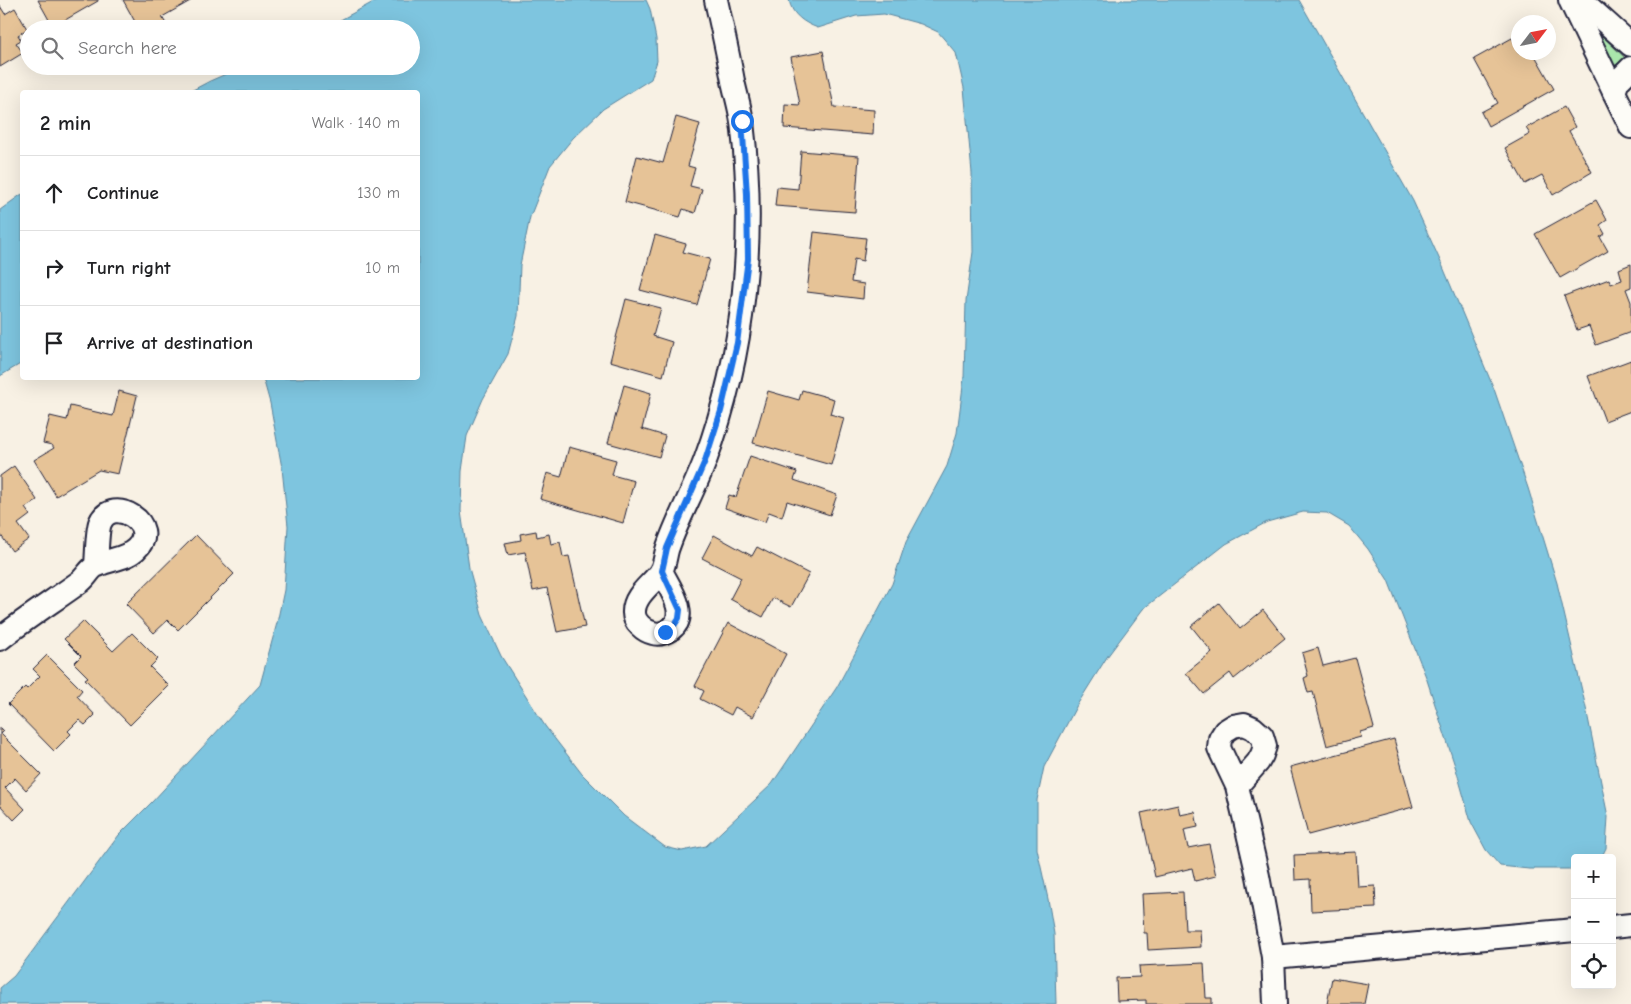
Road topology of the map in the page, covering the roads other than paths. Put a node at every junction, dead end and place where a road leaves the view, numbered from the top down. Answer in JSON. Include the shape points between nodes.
{"nodes":[{"id":1,"x":716,"y":0,"type":"edge"},
{"id":2,"x":1570,"y":0,"type":"edge"},
{"id":3,"x":1581,"y":0,"type":"edge"},
{"id":4,"x":1631,"y":45,"type":"edge"},
{"id":5,"x":1631,"y":68,"type":"edge"},
{"id":6,"x":1614,"y":92,"type":"junction"},
{"id":7,"x":1631,"y":127,"type":"edge"},
{"id":8,"x":96,"y":565,"type":"dead end"},
{"id":9,"x":662,"y":571,"type":"dead end"},
{"id":10,"x":0,"y":639,"type":"edge"},
{"id":11,"x":1238,"y":786,"type":"dead end"},
{"id":12,"x":1631,"y":925,"type":"edge"},
{"id":13,"x":1616,"y":927,"type":"edge"},
{"id":14,"x":1571,"y":930,"type":"edge"},
{"id":15,"x":1273,"y":957,"type":"junction"},
{"id":16,"x":1275,"y":1004,"type":"edge"}],
"edges":[{"from":1,"to":9,"type":"street","via":[[742,121],[748,259],[737,343],[721,411],[705,461],[667,548]]},
{"from":2,"to":6,"type":"street"},
{"from":3,"to":4,"type":"street"},
{"from":5,"to":6,"type":"street","via":[[1618,81]]},
{"from":6,"to":7,"type":"street"},
{"from":8,"to":10,"type":"street","via":[[84,579]]},
{"from":11,"to":15,"type":"street"},
{"from":12,"to":13,"type":"street"},
{"from":14,"to":15,"type":"street"},
{"from":15,"to":16,"type":"street"}]}
